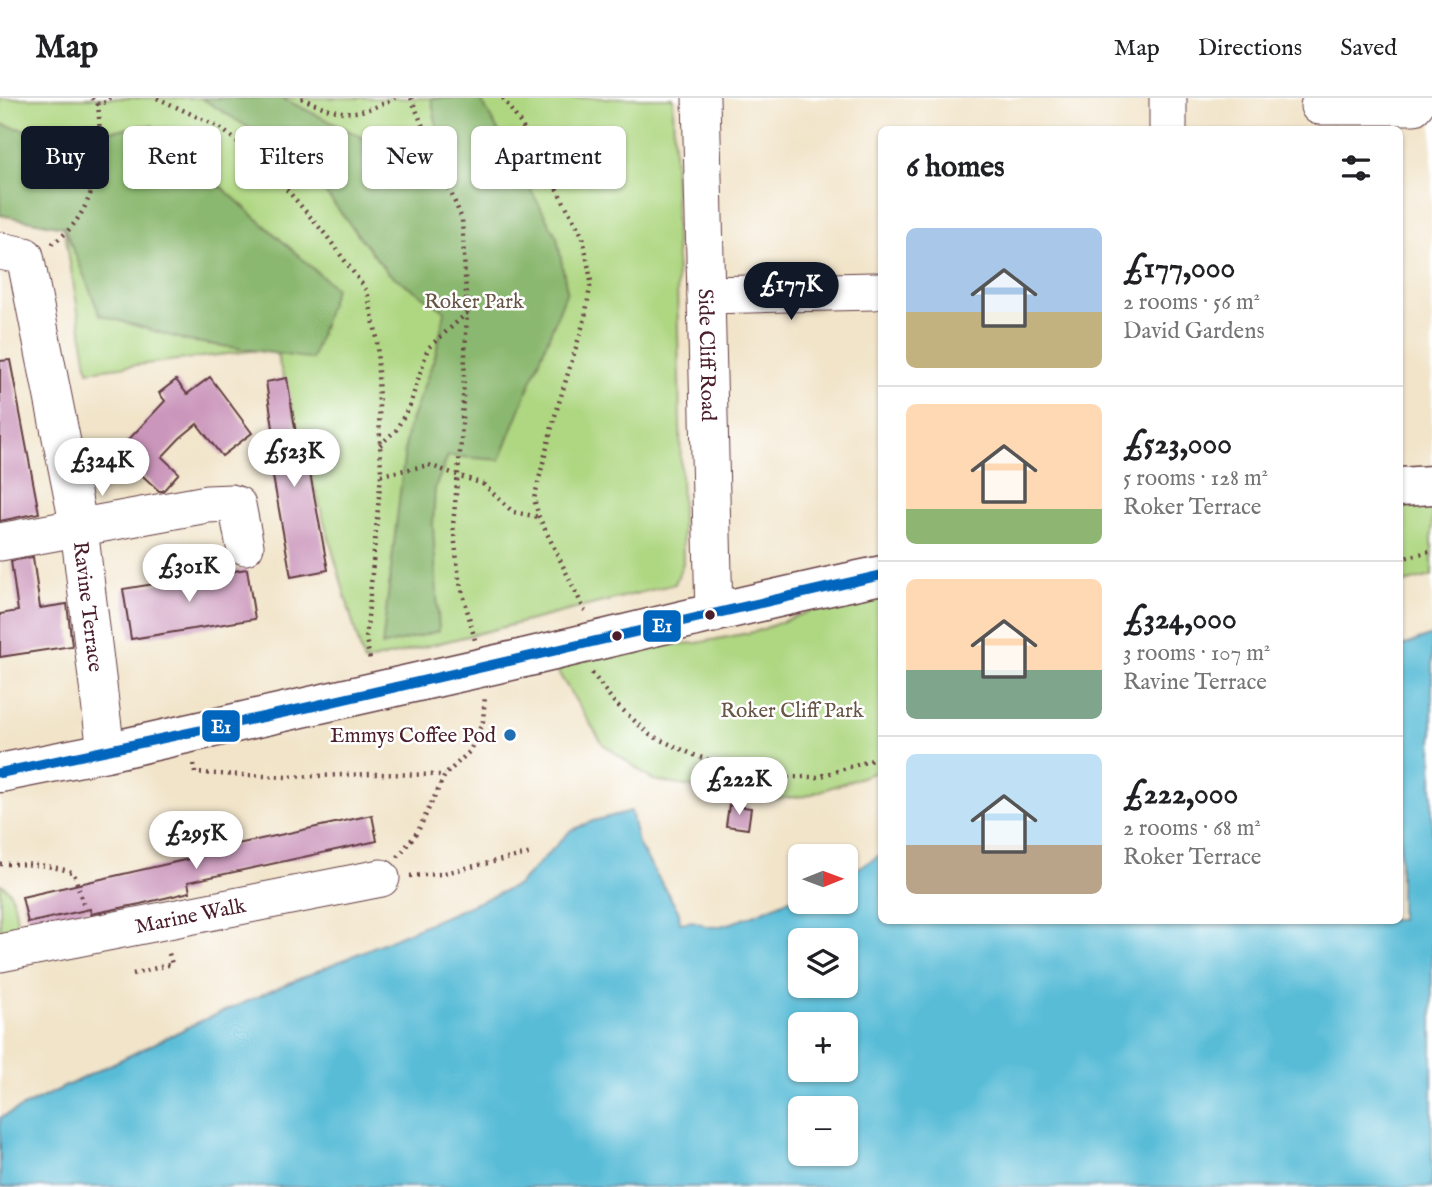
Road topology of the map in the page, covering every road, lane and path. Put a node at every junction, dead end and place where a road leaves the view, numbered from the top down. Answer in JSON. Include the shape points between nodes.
{"nodes":[{"id":1,"x":92,"y":98,"type":"edge"},
{"id":2,"x":110,"y":98,"type":"edge"},
{"id":3,"x":157,"y":98,"type":"edge"},
{"id":4,"x":301,"y":98,"type":"edge"},
{"id":5,"x":395,"y":98,"type":"edge"},
{"id":6,"x":411,"y":98,"type":"edge"},
{"id":7,"x":503,"y":98,"type":"edge"},
{"id":8,"x":701,"y":98,"type":"edge"},
{"id":9,"x":1168,"y":98,"type":"edge"},
{"id":10,"x":1420,"y":98,"type":"edge"},
{"id":11,"x":99,"y":104,"type":"junction"},
{"id":12,"x":1319,"y":106,"type":"dead end"},
{"id":13,"x":1168,"y":126,"type":"edge"},
{"id":14,"x":12,"y":253,"type":"edge"},
{"id":15,"x":874,"y":291,"type":"dead end"},
{"id":16,"x":706,"y":295,"type":"junction"},
{"id":17,"x":467,"y":312,"type":"junction"},
{"id":18,"x":380,"y":445,"type":"junction"},
{"id":19,"x":381,"y":475,"type":"junction"},
{"id":20,"x":1432,"y":485,"type":"edge"},
{"id":21,"x":1403,"y":487,"type":"edge"},
{"id":22,"x":539,"y":517,"type":"junction"},
{"id":23,"x":79,"y":528,"type":"junction"},
{"id":24,"x":0,"y":542,"type":"edge"},
{"id":25,"x":244,"y":546,"type":"dead end"},
{"id":26,"x":1432,"y":551,"type":"edge"},
{"id":27,"x":1403,"y":558,"type":"edge"},
{"id":28,"x":878,"y":576,"type":"edge"},
{"id":29,"x":714,"y":614,"type":"junction"},
{"id":30,"x":477,"y":649,"type":"dead end"},
{"id":31,"x":599,"y":654,"type":"junction"},
{"id":32,"x":486,"y":687,"type":"dead end"},
{"id":33,"x":375,"y":692,"type":"junction"},
{"id":34,"x":106,"y":752,"type":"junction"},
{"id":35,"x":878,"y":758,"type":"edge"},
{"id":36,"x":0,"y":773,"type":"edge"},
{"id":37,"x":195,"y":773,"type":"dead end"},
{"id":38,"x":445,"y":775,"type":"junction"},
{"id":39,"x":532,"y":853,"type":"dead end"},
{"id":40,"x":0,"y":863,"type":"edge"},
{"id":41,"x":440,"y":874,"type":"dead end"},
{"id":42,"x":381,"y":878,"type":"joint"},
{"id":43,"x":90,"y":935,"type":"junction"},
{"id":44,"x":0,"y":953,"type":"edge"},
{"id":45,"x":172,"y":964,"type":"dead end"},
{"id":46,"x":133,"y":974,"type":"dead end"}],
"edges":[{"from":1,"to":11,"type":"path"},
{"from":2,"to":11,"type":"path"},
{"from":3,"to":18,"type":"path","via":[[219,127],[262,161],[368,291],[377,338]]},
{"from":4,"to":5,"type":"path","via":[[346,113],[371,110]]},
{"from":6,"to":17,"type":"path","via":[[462,219]]},
{"from":7,"to":22,"type":"path","via":[[583,237],[591,281],[585,318],[534,499]]},
{"from":8,"to":16,"type":"street","name":"Side Cliff Road"},
{"from":9,"to":13,"type":"street"},
{"from":10,"to":12,"type":"street","via":[[1414,106]]},
{"from":11,"to":14,"type":"path","via":[[102,136],[96,180],[77,221],[44,249]]},
{"from":14,"to":23,"type":"street","name":"Ravine Terrace"},
{"from":15,"to":16,"type":"street"},
{"from":16,"to":29,"type":"street","name":"Side Cliff Road"},
{"from":17,"to":18,"type":"path","via":[[428,348],[410,405],[396,430]]},
{"from":17,"to":30,"type":"path","via":[[453,525],[459,579]]},
{"from":18,"to":19,"type":"path"},
{"from":19,"to":22,"type":"path","bridge":true,"via":[[429,465],[482,484],[513,512]]},
{"from":19,"to":33,"type":"path","via":[[366,639]]},
{"from":20,"to":21,"type":"main road"},
{"from":22,"to":31,"type":"path"},
{"from":23,"to":24,"type":"street"},
{"from":23,"to":25,"type":"street","via":[[231,503],[237,505]]},
{"from":23,"to":34,"type":"street","name":"Ravine Terrace"},
{"from":26,"to":27,"type":"path"},
{"from":28,"to":29,"type":"main road"},
{"from":29,"to":31,"type":"main road"},
{"from":31,"to":33,"type":"main road","bridge":true,"via":[[524,658]]},
{"from":31,"to":35,"type":"path","via":[[614,702],[650,735],[694,755],[760,777],[818,776]]},
{"from":32,"to":38,"type":"path","via":[[483,721],[470,751]]},
{"from":33,"to":34,"type":"main road"},
{"from":34,"to":36,"type":"main road"},
{"from":37,"to":38,"type":"path"},
{"from":38,"to":42,"type":"path","via":[[418,831]]},
{"from":39,"to":41,"type":"path"},
{"from":40,"to":43,"type":"path","via":[[34,864],[74,873]]},
{"from":42,"to":43,"type":"street","name":"Marine Walk"},
{"from":43,"to":44,"type":"street","name":"Marine Walk"},
{"from":45,"to":46,"type":"path"}]}
